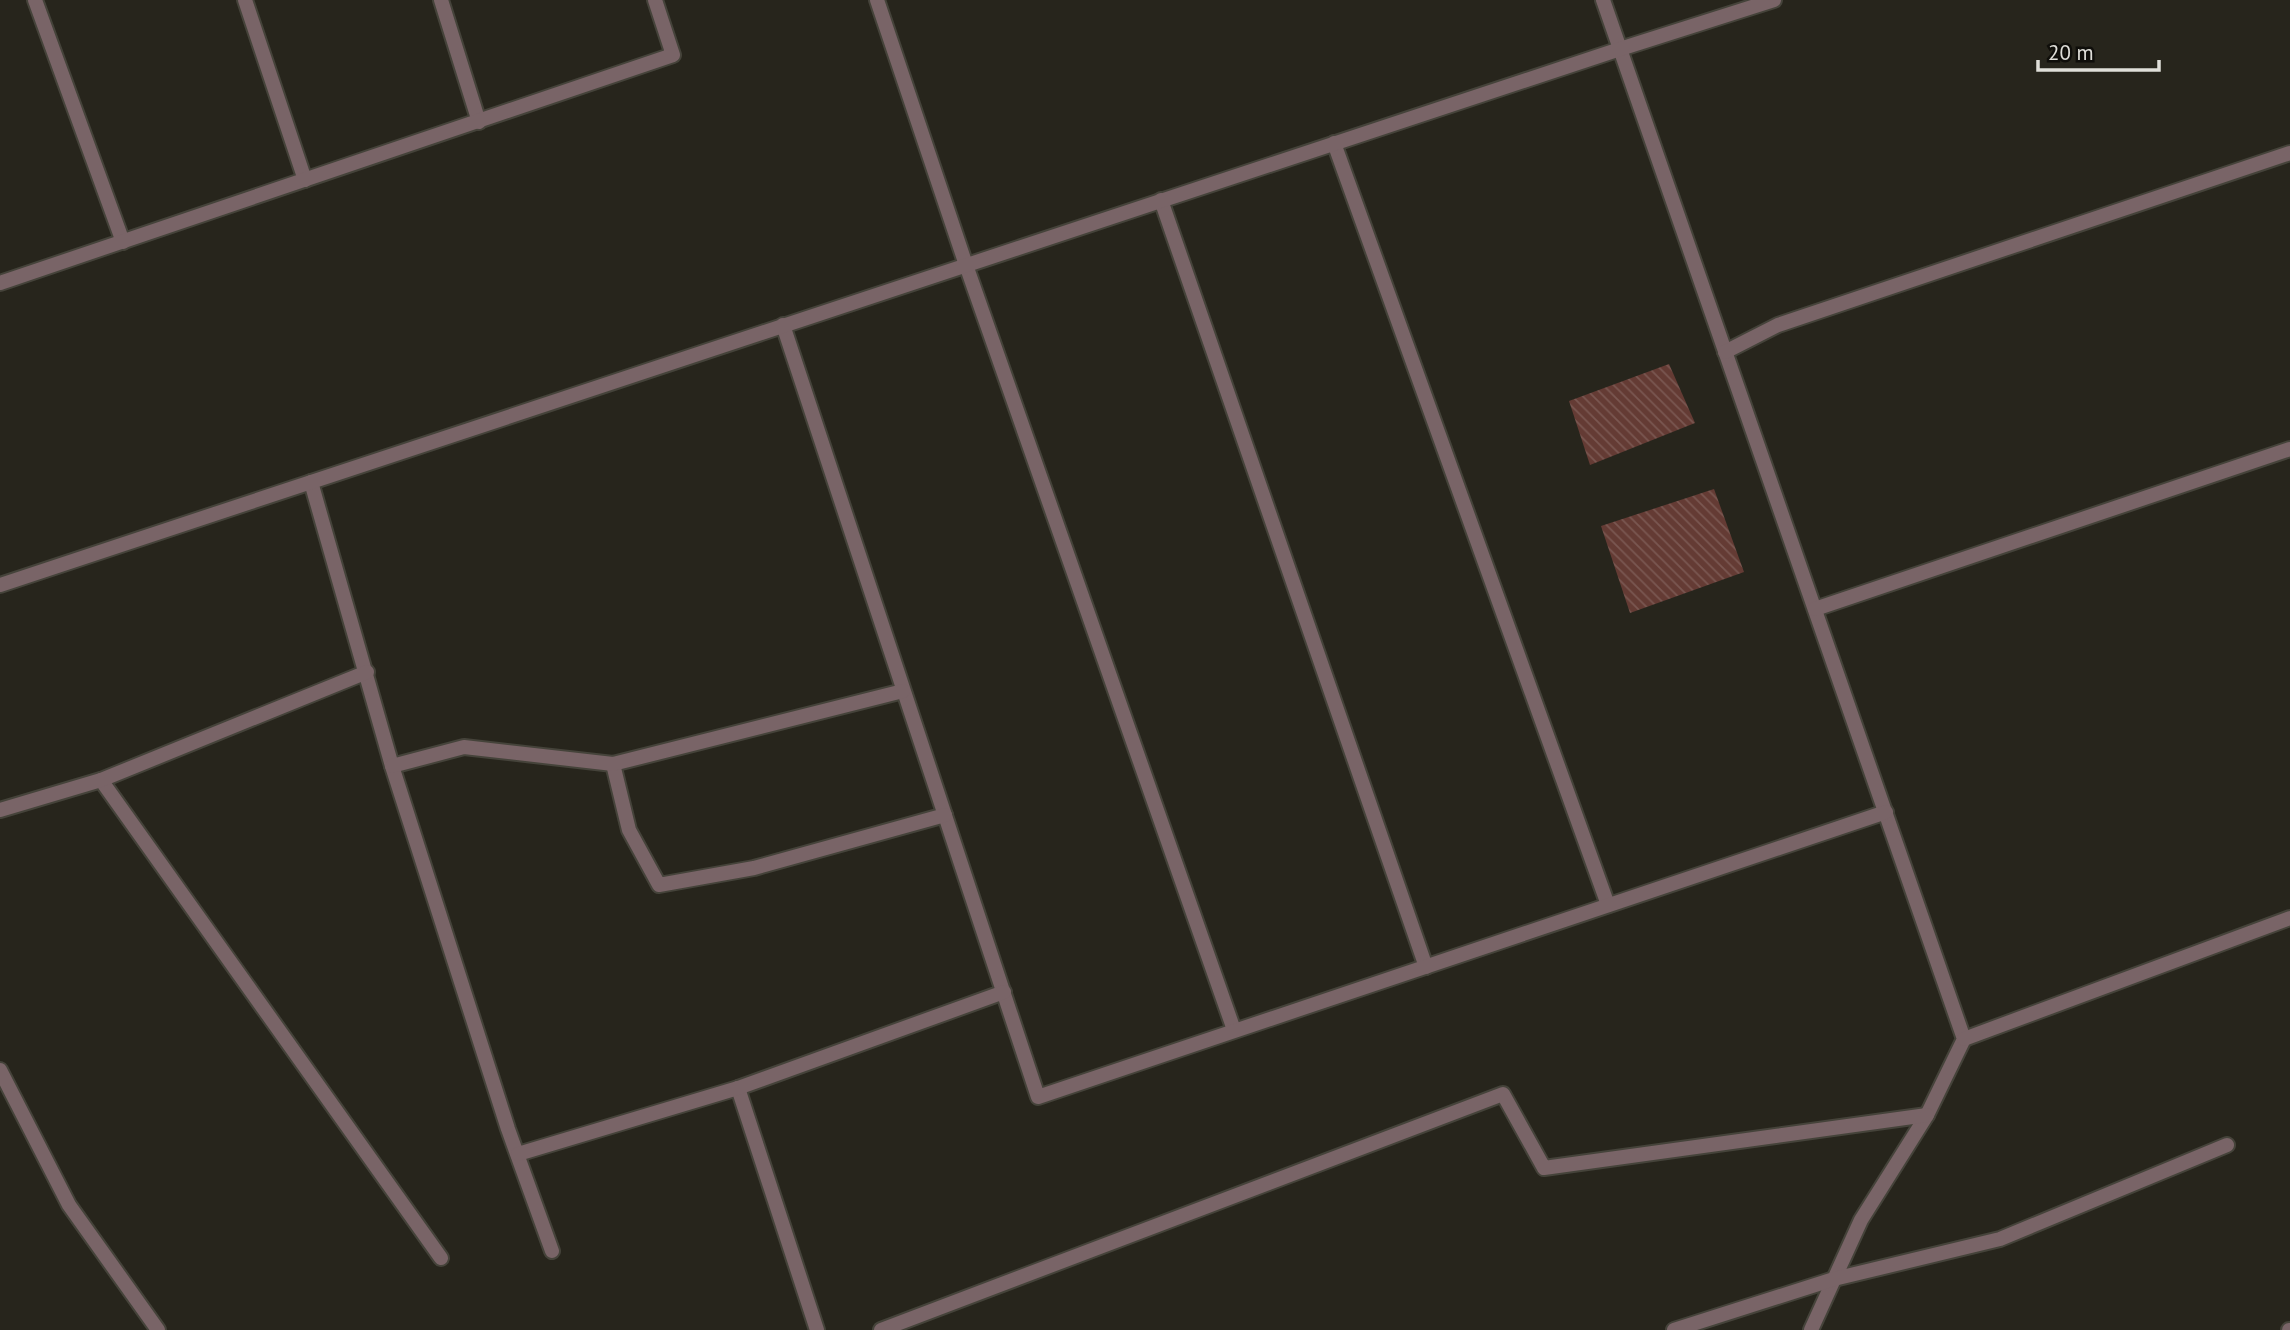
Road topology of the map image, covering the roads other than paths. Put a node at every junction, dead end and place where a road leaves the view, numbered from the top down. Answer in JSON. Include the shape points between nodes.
{"nodes":[{"id":1,"x":35,"y":0,"type":"edge"},
{"id":2,"x":245,"y":0,"type":"edge"},
{"id":3,"x":441,"y":0,"type":"edge"},
{"id":4,"x":654,"y":0,"type":"edge"},
{"id":5,"x":877,"y":0,"type":"edge"},
{"id":6,"x":1603,"y":0,"type":"edge"},
{"id":7,"x":1774,"y":0,"type":"edge"},
{"id":8,"x":1620,"y":49,"type":"junction"},
{"id":9,"x":479,"y":122,"type":"junction"},
{"id":10,"x":1334,"y":143,"type":"junction"},
{"id":11,"x":2290,"y":153,"type":"edge"},
{"id":12,"x":305,"y":180,"type":"junction"},
{"id":13,"x":1161,"y":200,"type":"junction"},
{"id":14,"x":123,"y":242,"type":"junction"},
{"id":15,"x":966,"y":265,"type":"junction"},
{"id":16,"x":0,"y":283,"type":"edge"},
{"id":17,"x":783,"y":325,"type":"junction"},
{"id":18,"x":1725,"y":352,"type":"junction"},
{"id":19,"x":2290,"y":449,"type":"edge"},
{"id":20,"x":311,"y":482,"type":"junction"},
{"id":21,"x":0,"y":585,"type":"edge"},
{"id":22,"x":1815,"y":609,"type":"junction"},
{"id":23,"x":367,"y":672,"type":"junction"},
{"id":24,"x":904,"y":691,"type":"junction"},
{"id":25,"x":613,"y":764,"type":"junction"},
{"id":26,"x":392,"y":766,"type":"junction"},
{"id":27,"x":101,"y":780,"type":"junction"},
{"id":28,"x":0,"y":810,"type":"edge"},
{"id":29,"x":1886,"y":812,"type":"junction"},
{"id":30,"x":945,"y":815,"type":"junction"},
{"id":31,"x":1608,"y":905,"type":"junction"},
{"id":32,"x":2290,"y":918,"type":"edge"},
{"id":33,"x":1426,"y":967,"type":"junction"},
{"id":34,"x":1004,"y":992,"type":"junction"},
{"id":35,"x":1234,"y":1030,"type":"junction"},
{"id":36,"x":1964,"y":1039,"type":"junction"},
{"id":37,"x":0,"y":1070,"type":"edge"},
{"id":38,"x":738,"y":1088,"type":"junction"},
{"id":39,"x":1927,"y":1115,"type":"junction"},
{"id":40,"x":2227,"y":1145,"type":"dead end"},
{"id":41,"x":518,"y":1154,"type":"junction"},
{"id":42,"x":552,"y":1251,"type":"dead end"},
{"id":43,"x":440,"y":1258,"type":"dead end"},
{"id":44,"x":1834,"y":1279,"type":"junction"},
{"id":45,"x":158,"y":1330,"type":"edge"},
{"id":46,"x":817,"y":1330,"type":"edge"},
{"id":47,"x":881,"y":1330,"type":"edge"},
{"id":48,"x":1674,"y":1330,"type":"edge"},
{"id":49,"x":1811,"y":1330,"type":"edge"}],
"edges":[{"from":1,"to":14,"type":"street"},
{"from":2,"to":12,"type":"street"},
{"from":3,"to":9,"type":"street"},
{"from":4,"to":9,"type":"street","via":[[673,55]]},
{"from":5,"to":15,"type":"street"},
{"from":6,"to":8,"type":"street"},
{"from":7,"to":8,"type":"street"},
{"from":8,"to":10,"type":"street"},
{"from":8,"to":18,"type":"street"},
{"from":9,"to":12,"type":"street"},
{"from":10,"to":13,"type":"street"},
{"from":10,"to":31,"type":"street"},
{"from":11,"to":18,"type":"street","via":[[1778,325]]},
{"from":12,"to":14,"type":"street"},
{"from":13,"to":15,"type":"street"},
{"from":13,"to":33,"type":"street"},
{"from":14,"to":16,"type":"street"},
{"from":15,"to":17,"type":"street"},
{"from":15,"to":35,"type":"street"},
{"from":17,"to":20,"type":"street"},
{"from":17,"to":24,"type":"street"},
{"from":18,"to":22,"type":"street"},
{"from":19,"to":22,"type":"street"},
{"from":20,"to":21,"type":"street"},
{"from":20,"to":23,"type":"street"},
{"from":22,"to":29,"type":"street"},
{"from":23,"to":26,"type":"street"},
{"from":23,"to":27,"type":"street"},
{"from":24,"to":25,"type":"street"},
{"from":24,"to":30,"type":"street"},
{"from":25,"to":26,"type":"street","via":[[464,747]]},
{"from":25,"to":30,"type":"street","via":[[629,831],[659,885],[754,868]]},
{"from":26,"to":41,"type":"street"},
{"from":27,"to":28,"type":"street"},
{"from":27,"to":43,"type":"street"},
{"from":29,"to":31,"type":"street"},
{"from":29,"to":36,"type":"street"},
{"from":30,"to":34,"type":"street"},
{"from":31,"to":33,"type":"street"},
{"from":32,"to":36,"type":"street"},
{"from":33,"to":35,"type":"street"},
{"from":34,"to":35,"type":"street","via":[[1038,1097]]},
{"from":34,"to":38,"type":"street"},
{"from":36,"to":39,"type":"street"},
{"from":37,"to":45,"type":"street","via":[[69,1205]]},
{"from":38,"to":41,"type":"street"},
{"from":38,"to":46,"type":"street"},
{"from":39,"to":44,"type":"street","via":[[1861,1220]]},
{"from":39,"to":47,"type":"street","via":[[1544,1168],[1503,1094]]},
{"from":40,"to":44,"type":"street","via":[[2000,1239]]},
{"from":41,"to":42,"type":"street"},
{"from":44,"to":48,"type":"street"},
{"from":44,"to":49,"type":"street"}]}
